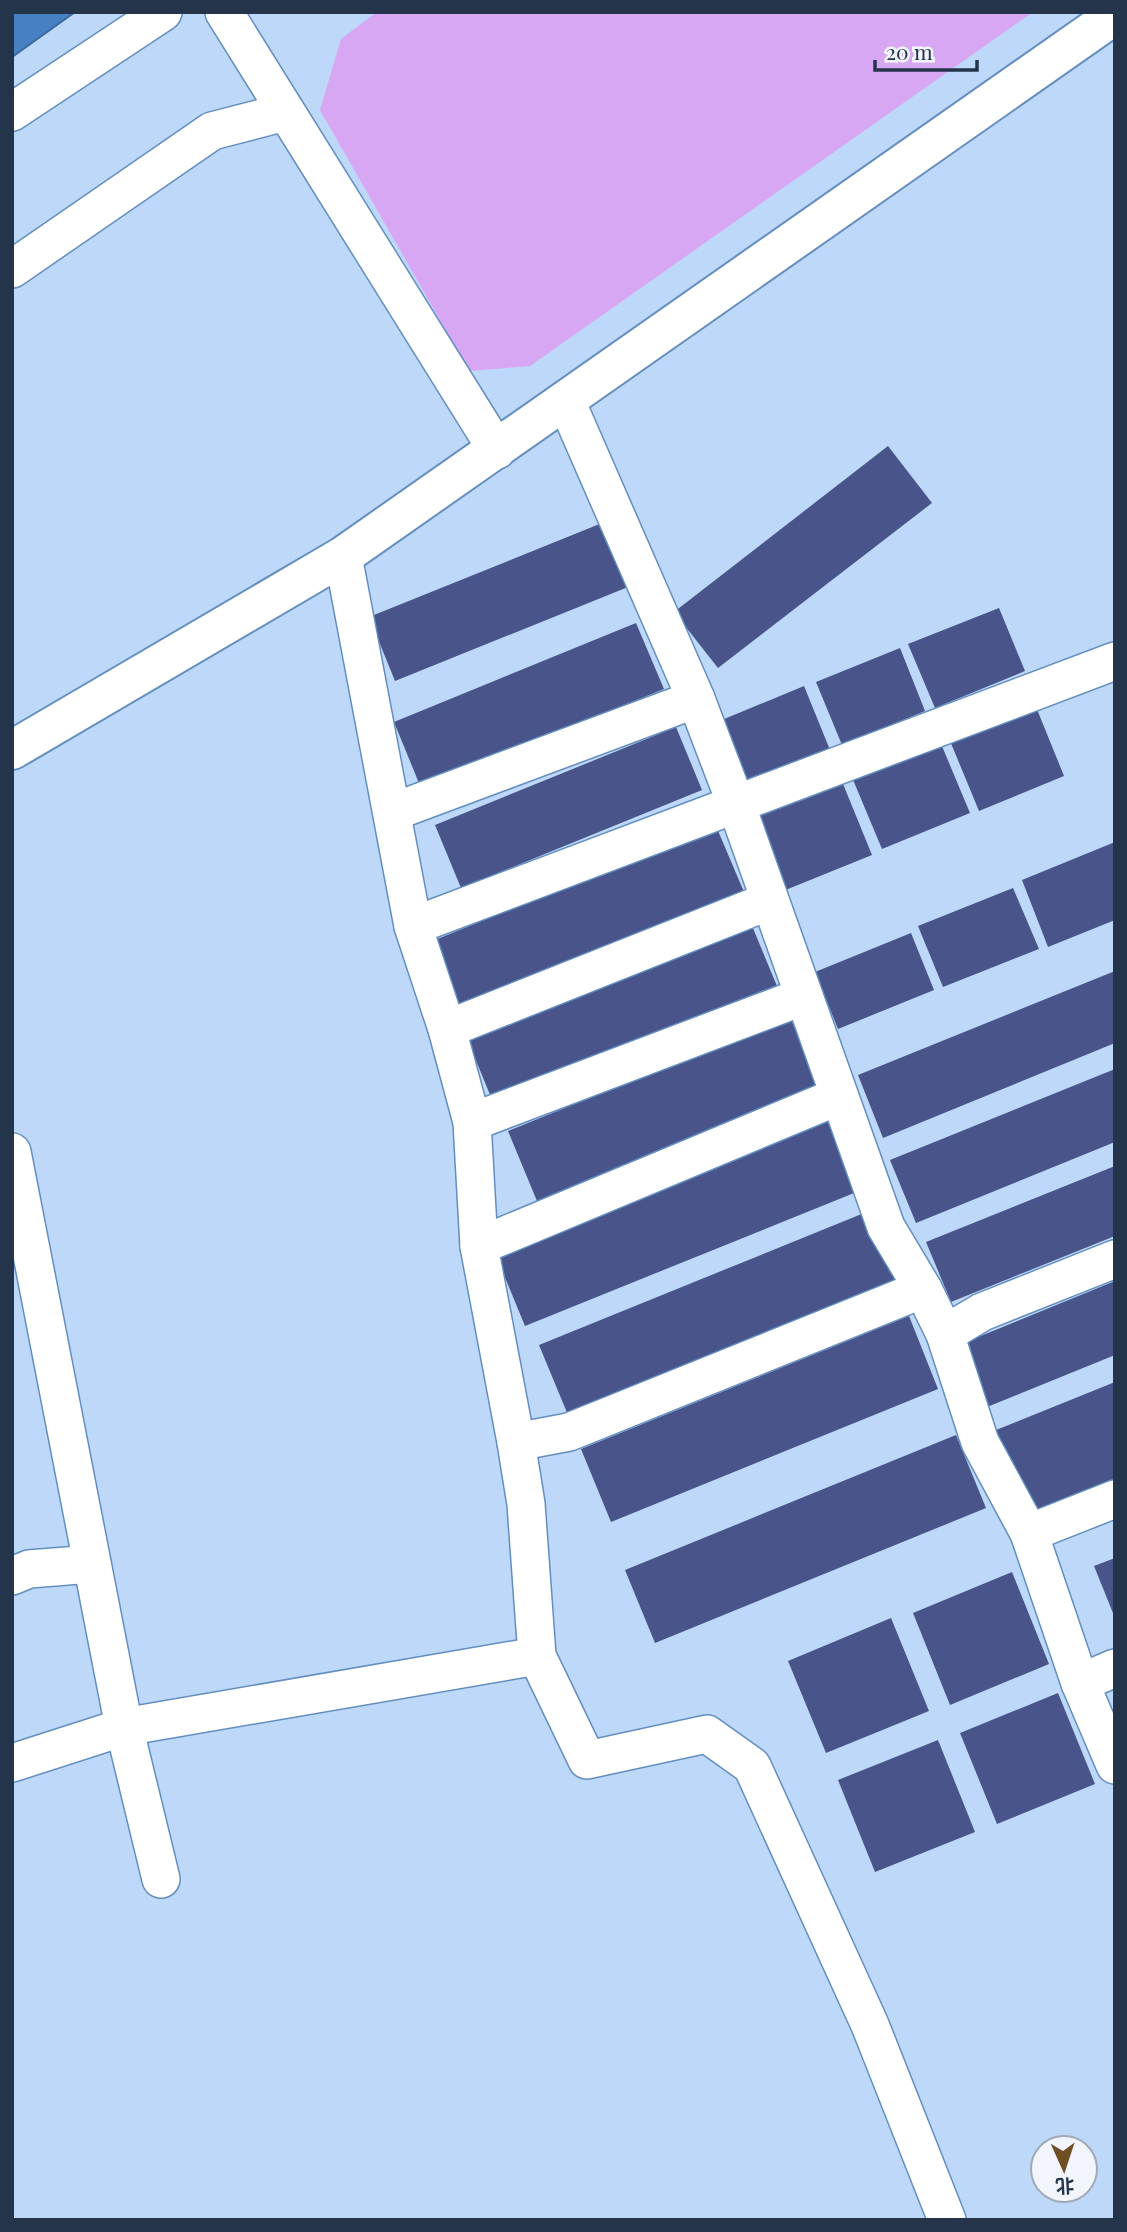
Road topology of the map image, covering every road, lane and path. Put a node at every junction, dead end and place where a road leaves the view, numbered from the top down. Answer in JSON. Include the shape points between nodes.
{"nodes":[{"id":1,"x":163,"y":12,"type":"edge"},
{"id":2,"x":223,"y":12,"type":"edge"},
{"id":3,"x":1115,"y":15,"type":"edge"},
{"id":4,"x":285,"y":112,"type":"junction"},
{"id":5,"x":12,"y":113,"type":"edge"},
{"id":6,"x":12,"y":269,"type":"edge"},
{"id":7,"x":566,"y":401,"type":"junction"},
{"id":8,"x":498,"y":450,"type":"junction"},
{"id":9,"x":343,"y":556,"type":"junction"},
{"id":10,"x":1115,"y":661,"type":"edge"},
{"id":11,"x":696,"y":699,"type":"junction"},
{"id":12,"x":12,"y":750,"type":"edge"},
{"id":13,"x":736,"y":804,"type":"junction"},
{"id":14,"x":393,"y":812,"type":"junction"},
{"id":15,"x":769,"y":901,"type":"junction"},
{"id":16,"x":412,"y":926,"type":"junction"},
{"id":17,"x":804,"y":996,"type":"junction"},
{"id":18,"x":447,"y":1029,"type":"junction"},
{"id":19,"x":839,"y":1096,"type":"junction"},
{"id":20,"x":472,"y":1122,"type":"junction"},
{"id":21,"x":12,"y":1153,"type":"edge"},
{"id":22,"x":479,"y":1246,"type":"junction"},
{"id":23,"x":1115,"y":1259,"type":"edge"},
{"id":24,"x":923,"y":1289,"type":"junction"},
{"id":25,"x":945,"y":1334,"type":"junction"},
{"id":26,"x":516,"y":1442,"type":"junction"},
{"id":27,"x":1115,"y":1499,"type":"edge"},
{"id":28,"x":1030,"y":1533,"type":"junction"},
{"id":29,"x":92,"y":1564,"type":"junction"},
{"id":30,"x":12,"y":1576,"type":"edge"},
{"id":31,"x":537,"y":1656,"type":"junction"},
{"id":32,"x":1115,"y":1668,"type":"edge"},
{"id":33,"x":1080,"y":1683,"type":"junction"},
{"id":34,"x":124,"y":1727,"type":"junction"},
{"id":35,"x":12,"y":1763,"type":"edge"},
{"id":36,"x":1115,"y":1765,"type":"edge"},
{"id":37,"x":161,"y":1879,"type":"dead end"},
{"id":38,"x":947,"y":2220,"type":"edge"}],
"edges":[{"from":1,"to":5,"type":"street"},
{"from":2,"to":4,"type":"street"},
{"from":3,"to":7,"type":"street"},
{"from":4,"to":6,"type":"street","via":[[212,131]]},
{"from":4,"to":8,"type":"street"},
{"from":7,"to":8,"type":"street"},
{"from":7,"to":11,"type":"street"},
{"from":8,"to":9,"type":"street"},
{"from":9,"to":12,"type":"street"},
{"from":9,"to":14,"type":"street"},
{"from":10,"to":13,"type":"street"},
{"from":11,"to":13,"type":"street"},
{"from":11,"to":14,"type":"street"},
{"from":13,"to":15,"type":"street"},
{"from":13,"to":16,"type":"street"},
{"from":14,"to":16,"type":"street"},
{"from":15,"to":17,"type":"street"},
{"from":15,"to":18,"type":"street"},
{"from":16,"to":18,"type":"street"},
{"from":17,"to":19,"type":"street"},
{"from":17,"to":20,"type":"street"},
{"from":18,"to":20,"type":"street"},
{"from":19,"to":22,"type":"street"},
{"from":19,"to":24,"type":"street","via":[[886,1227]]},
{"from":20,"to":22,"type":"street"},
{"from":21,"to":29,"type":"street"},
{"from":22,"to":26,"type":"street"},
{"from":23,"to":25,"type":"street","via":[[982,1312]]},
{"from":24,"to":25,"type":"street"},
{"from":24,"to":26,"type":"street","via":[[569,1432]]},
{"from":25,"to":28,"type":"street","via":[[980,1442]]},
{"from":26,"to":31,"type":"street","via":[[526,1504]]},
{"from":27,"to":28,"type":"street"},
{"from":28,"to":33,"type":"street"},
{"from":29,"to":30,"type":"street","via":[[29,1569]]},
{"from":29,"to":34,"type":"street"},
{"from":31,"to":34,"type":"street"},
{"from":31,"to":38,"type":"street","via":[[587,1760],[707,1734],[752,1766],[870,2025]]},
{"from":32,"to":33,"type":"street"},
{"from":33,"to":36,"type":"street"},
{"from":34,"to":35,"type":"street"},
{"from":34,"to":37,"type":"street"}]}
